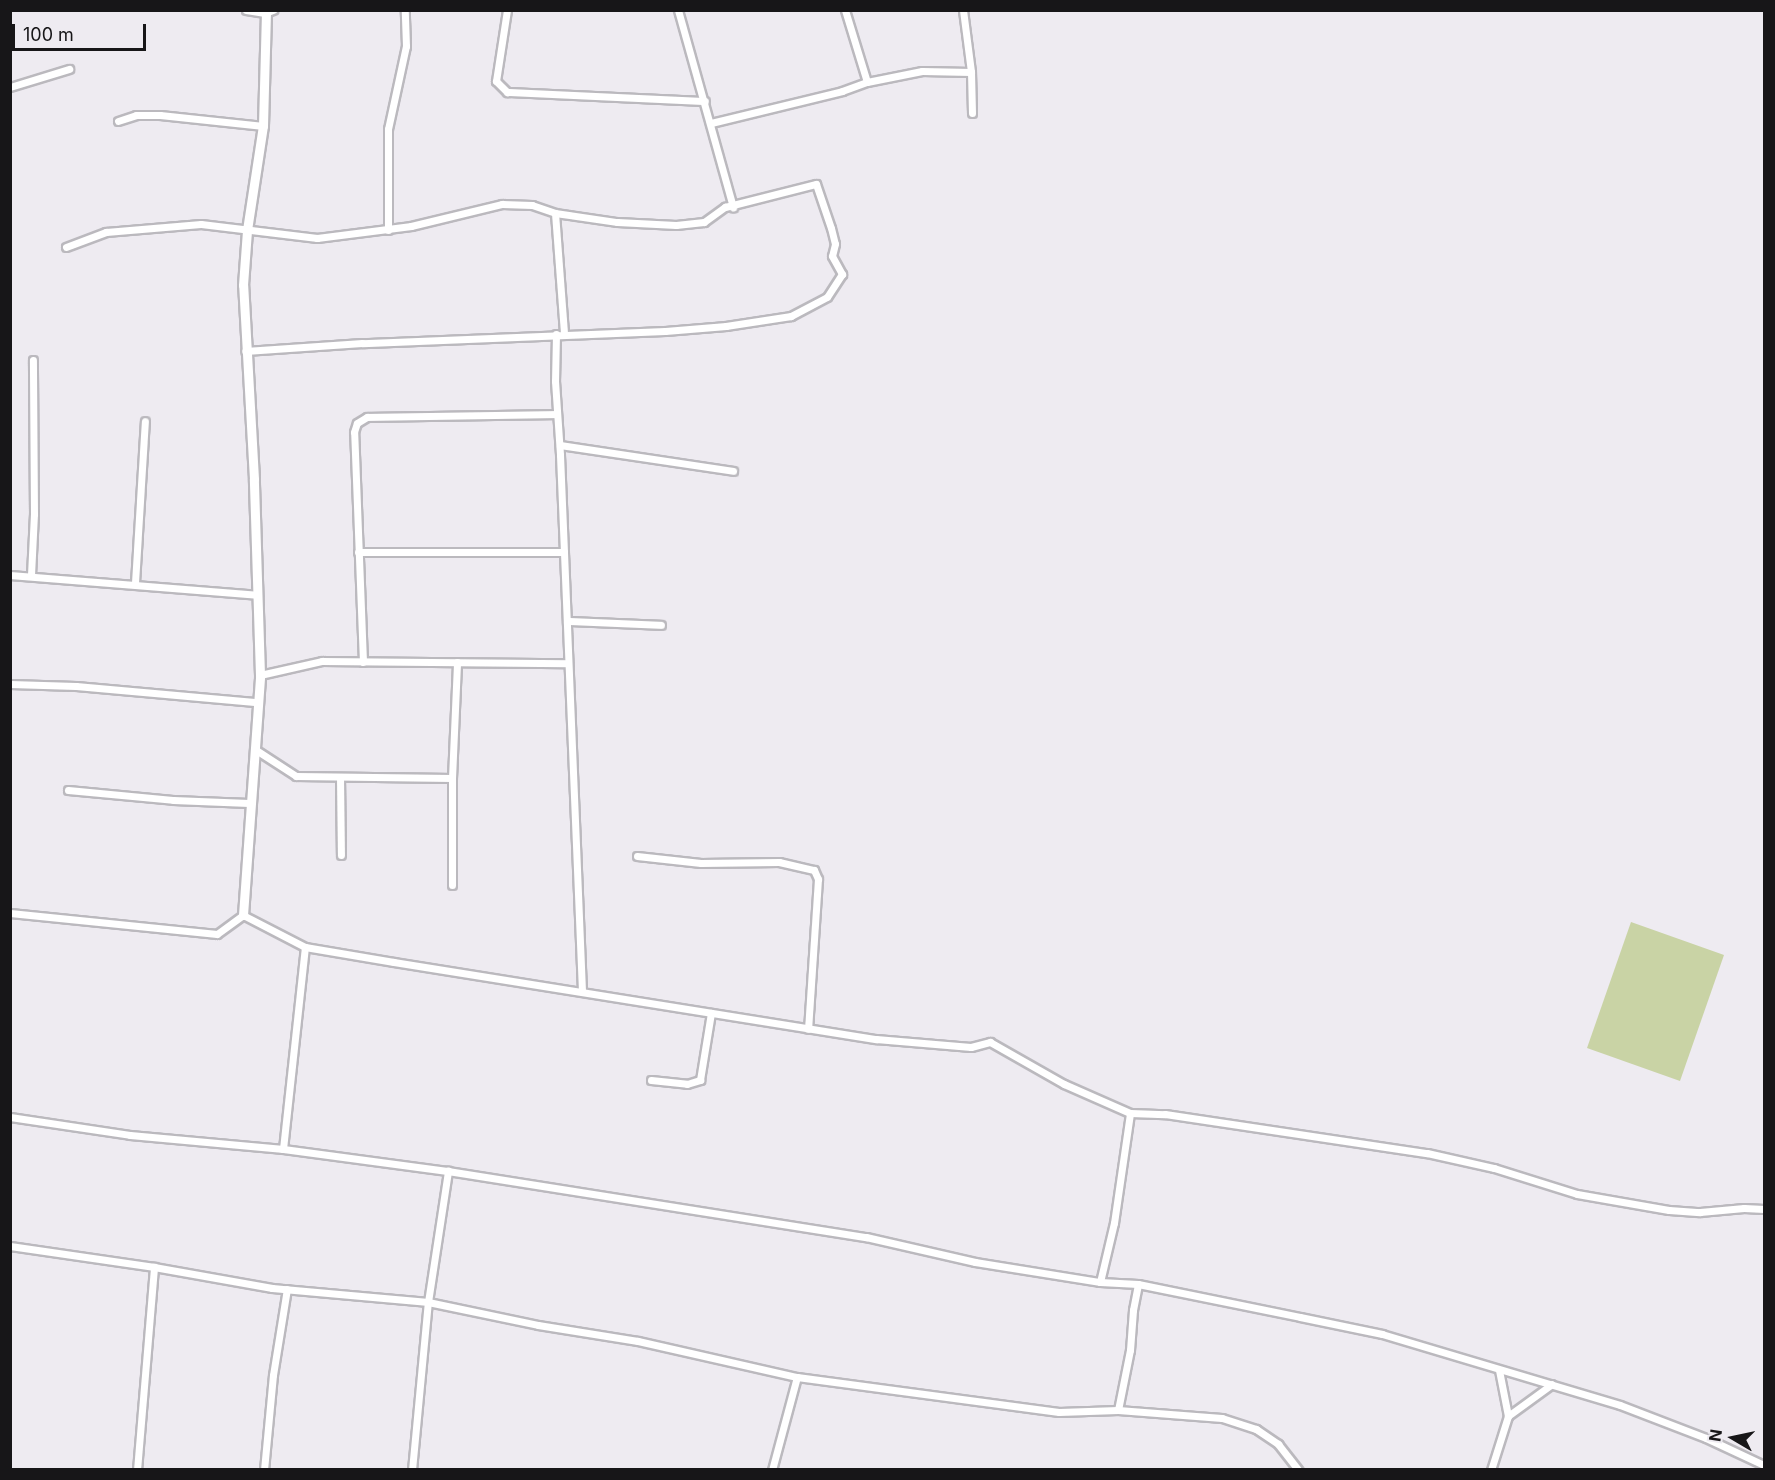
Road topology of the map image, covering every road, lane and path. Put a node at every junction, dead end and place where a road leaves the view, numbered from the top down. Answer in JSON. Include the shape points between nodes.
{"nodes":[{"id":1,"x":246,"y":10,"type":"edge"},
{"id":2,"x":405,"y":10,"type":"edge"},
{"id":3,"x":507,"y":10,"type":"edge"},
{"id":4,"x":845,"y":10,"type":"edge"},
{"id":5,"x":963,"y":10,"type":"edge"},
{"id":6,"x":268,"y":11,"type":"edge"},
{"id":7,"x":679,"y":11,"type":"edge"},
{"id":8,"x":69,"y":69,"type":"dead end"},
{"id":9,"x":971,"y":72,"type":"junction"},
{"id":10,"x":867,"y":82,"type":"junction"},
{"id":11,"x":10,"y":87,"type":"edge"},
{"id":12,"x":705,"y":101,"type":"junction"},
{"id":13,"x":972,"y":113,"type":"dead end"},
{"id":14,"x":118,"y":121,"type":"dead end"},
{"id":15,"x":711,"y":123,"type":"junction"},
{"id":16,"x":263,"y":126,"type":"junction"},
{"id":17,"x":733,"y":207,"type":"junction"},
{"id":18,"x":555,"y":213,"type":"junction"},
{"id":19,"x":247,"y":230,"type":"junction"},
{"id":20,"x":388,"y":230,"type":"junction"},
{"id":21,"x":66,"y":248,"type":"dead end"},
{"id":22,"x":560,"y":334,"type":"junction"},
{"id":23,"x":245,"y":351,"type":"junction"},
{"id":24,"x":33,"y":360,"type":"dead end"},
{"id":25,"x":558,"y":414,"type":"junction"},
{"id":26,"x":145,"y":421,"type":"dead end"},
{"id":27,"x":560,"y":445,"type":"junction"},
{"id":28,"x":733,"y":471,"type":"dead end"},
{"id":29,"x":358,"y":552,"type":"junction"},
{"id":30,"x":564,"y":552,"type":"junction"},
{"id":31,"x":10,"y":574,"type":"edge"},
{"id":32,"x":31,"y":575,"type":"junction"},
{"id":33,"x":135,"y":583,"type":"junction"},
{"id":34,"x":256,"y":595,"type":"junction"},
{"id":35,"x":567,"y":621,"type":"junction"},
{"id":36,"x":661,"y":625,"type":"dead end"},
{"id":37,"x":363,"y":662,"type":"junction"},
{"id":38,"x":457,"y":662,"type":"junction"},
{"id":39,"x":568,"y":663,"type":"junction"},
{"id":40,"x":260,"y":675,"type":"junction"},
{"id":41,"x":10,"y":684,"type":"edge"},
{"id":42,"x":257,"y":702,"type":"junction"},
{"id":43,"x":256,"y":750,"type":"junction"},
{"id":44,"x":340,"y":777,"type":"junction"},
{"id":45,"x":452,"y":778,"type":"junction"},
{"id":46,"x":68,"y":790,"type":"dead end"},
{"id":47,"x":249,"y":803,"type":"junction"},
{"id":48,"x":341,"y":855,"type":"dead end"},
{"id":49,"x":637,"y":856,"type":"dead end"},
{"id":50,"x":452,"y":885,"type":"dead end"},
{"id":51,"x":10,"y":912,"type":"edge"},
{"id":52,"x":243,"y":915,"type":"junction"},
{"id":53,"x":305,"y":947,"type":"junction"},
{"id":54,"x":582,"y":992,"type":"junction"},
{"id":55,"x":711,"y":1013,"type":"junction"},
{"id":56,"x":808,"y":1029,"type":"junction"},
{"id":57,"x":651,"y":1080,"type":"dead end"},
{"id":58,"x":1130,"y":1113,"type":"junction"},
{"id":59,"x":10,"y":1117,"type":"edge"},
{"id":60,"x":283,"y":1149,"type":"junction"},
{"id":61,"x":448,"y":1171,"type":"junction"},
{"id":62,"x":1764,"y":1209,"type":"edge"},
{"id":63,"x":10,"y":1246,"type":"edge"},
{"id":64,"x":154,"y":1267,"type":"junction"},
{"id":65,"x":1100,"y":1282,"type":"junction"},
{"id":66,"x":1138,"y":1284,"type":"junction"},
{"id":67,"x":287,"y":1289,"type":"junction"},
{"id":68,"x":428,"y":1302,"type":"junction"},
{"id":69,"x":1499,"y":1370,"type":"junction"},
{"id":70,"x":797,"y":1377,"type":"junction"},
{"id":71,"x":1552,"y":1384,"type":"junction"},
{"id":72,"x":1118,"y":1410,"type":"junction"},
{"id":73,"x":1508,"y":1416,"type":"junction"},
{"id":74,"x":1764,"y":1465,"type":"edge"},
{"id":75,"x":137,"y":1470,"type":"edge"},
{"id":76,"x":264,"y":1470,"type":"edge"},
{"id":77,"x":412,"y":1470,"type":"edge"},
{"id":78,"x":772,"y":1470,"type":"edge"},
{"id":79,"x":1298,"y":1470,"type":"edge"},
{"id":80,"x":1491,"y":1470,"type":"edge"}],
"edges":[{"from":1,"to":6,"type":"street"},
{"from":2,"to":20,"type":"street","via":[[406,46],[388,129]]},
{"from":3,"to":12,"type":"street","via":[[496,81],[507,92]]},
{"from":4,"to":10,"type":"street"},
{"from":5,"to":9,"type":"street"},
{"from":6,"to":16,"type":"street"},
{"from":7,"to":12,"type":"street"},
{"from":8,"to":11,"type":"street"},
{"from":9,"to":10,"type":"street","via":[[922,71]]},
{"from":9,"to":13,"type":"street"},
{"from":10,"to":15,"type":"street","via":[[842,92]]},
{"from":12,"to":15,"type":"street"},
{"from":14,"to":16,"type":"street","via":[[136,115]]},
{"from":15,"to":17,"type":"street"},
{"from":16,"to":19,"type":"street"},
{"from":17,"to":18,"type":"street","via":[[725,207],[704,222],[676,225]]},
{"from":17,"to":22,"type":"street","via":[[816,184],[835,244],[832,256],[842,274],[827,297],[791,316],[726,326]]},
{"from":18,"to":20,"type":"street","via":[[532,206],[502,204]]},
{"from":18,"to":22,"type":"street"},
{"from":19,"to":20,"type":"street","via":[[317,237]]},
{"from":19,"to":21,"type":"street","via":[[201,224],[106,232]]},
{"from":19,"to":23,"type":"street","via":[[243,285]]},
{"from":22,"to":23,"type":"street"},
{"from":22,"to":25,"type":"street","via":[[555,381]]},
{"from":23,"to":34,"type":"street","via":[[254,479]]},
{"from":24,"to":32,"type":"street"},
{"from":25,"to":27,"type":"street"},
{"from":25,"to":29,"type":"street","via":[[367,417],[357,423],[354,432]]},
{"from":26,"to":33,"type":"street"},
{"from":27,"to":28,"type":"street"},
{"from":27,"to":30,"type":"street"},
{"from":29,"to":30,"type":"street"},
{"from":29,"to":37,"type":"street"},
{"from":30,"to":35,"type":"street"},
{"from":31,"to":32,"type":"street"},
{"from":32,"to":33,"type":"street"},
{"from":33,"to":34,"type":"street"},
{"from":34,"to":40,"type":"street"},
{"from":35,"to":36,"type":"street"},
{"from":35,"to":39,"type":"street"},
{"from":37,"to":38,"type":"street"},
{"from":37,"to":40,"type":"street","via":[[322,661]]},
{"from":38,"to":39,"type":"street"},
{"from":38,"to":45,"type":"street"},
{"from":39,"to":54,"type":"street"},
{"from":40,"to":42,"type":"street"},
{"from":41,"to":42,"type":"street"},
{"from":42,"to":43,"type":"street"},
{"from":43,"to":44,"type":"street","via":[[296,776]]},
{"from":43,"to":47,"type":"street"},
{"from":44,"to":45,"type":"street"},
{"from":44,"to":48,"type":"street"},
{"from":45,"to":50,"type":"street"},
{"from":46,"to":47,"type":"street"},
{"from":47,"to":52,"type":"street"},
{"from":49,"to":56,"type":"street","via":[[701,863],[779,862],[814,870],[818,879]]},
{"from":51,"to":52,"type":"street","via":[[217,934]]},
{"from":52,"to":53,"type":"street"},
{"from":53,"to":54,"type":"street"},
{"from":53,"to":60,"type":"street"},
{"from":54,"to":55,"type":"street"},
{"from":55,"to":56,"type":"street"},
{"from":55,"to":57,"type":"street","via":[[700,1080],[687,1084]]},
{"from":56,"to":58,"type":"street","via":[[939,1046],[971,1047],[990,1042],[1064,1084]]},
{"from":58,"to":62,"type":"street","via":[[1165,1114],[1427,1153],[1494,1168],[1577,1194],[1669,1210]]},
{"from":58,"to":65,"type":"street","via":[[1114,1222]]},
{"from":59,"to":60,"type":"street","via":[[130,1135]]},
{"from":60,"to":61,"type":"street"},
{"from":61,"to":65,"type":"street","via":[[866,1237],[975,1262]]},
{"from":61,"to":68,"type":"street"},
{"from":63,"to":64,"type":"street"},
{"from":64,"to":67,"type":"street"},
{"from":64,"to":75,"type":"street"},
{"from":65,"to":66,"type":"street"},
{"from":66,"to":69,"type":"street","via":[[1382,1334]]},
{"from":66,"to":72,"type":"street"},
{"from":67,"to":68,"type":"street"},
{"from":67,"to":76,"type":"street","via":[[273,1375]]},
{"from":68,"to":70,"type":"street","via":[[638,1341]]},
{"from":68,"to":77,"type":"street"},
{"from":69,"to":71,"type":"street"},
{"from":69,"to":73,"type":"street"},
{"from":70,"to":72,"type":"street","via":[[1059,1412]]},
{"from":70,"to":78,"type":"street"},
{"from":71,"to":73,"type":"street"},
{"from":71,"to":74,"type":"street","via":[[1664,1422]]},
{"from":72,"to":79,"type":"street","via":[[1222,1418],[1256,1429],[1278,1444]]},
{"from":73,"to":80,"type":"street"}]}
